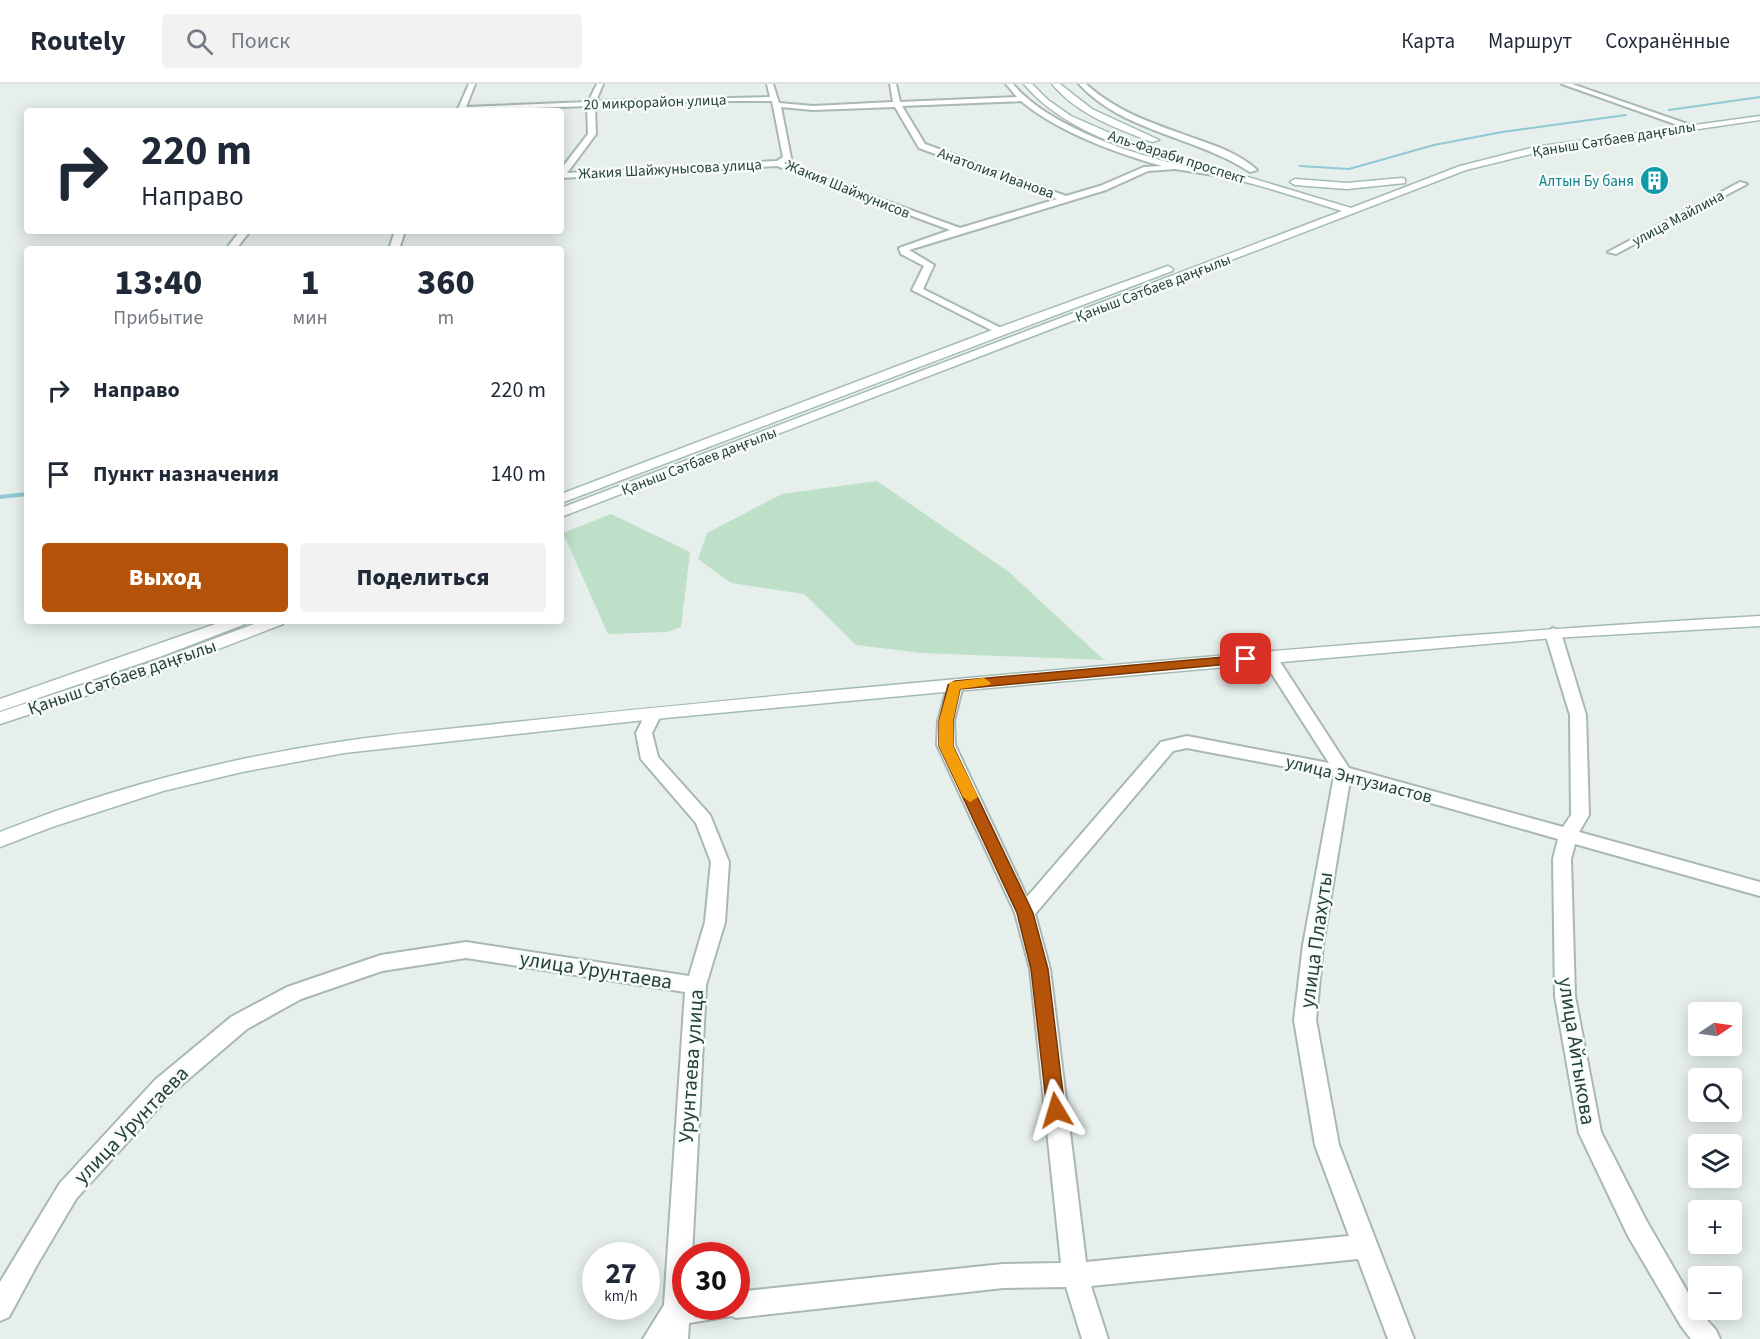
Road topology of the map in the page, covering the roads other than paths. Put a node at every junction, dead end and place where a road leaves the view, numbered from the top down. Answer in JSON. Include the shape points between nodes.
{"nodes":[{"id":1,"x":472,"y":84,"type":"edge"},
{"id":2,"x":600,"y":84,"type":"edge"},
{"id":3,"x":770,"y":84,"type":"edge"},
{"id":4,"x":893,"y":84,"type":"edge"},
{"id":5,"x":1009,"y":84,"type":"edge"},
{"id":6,"x":1028,"y":84,"type":"edge"},
{"id":7,"x":1056,"y":84,"type":"edge"},
{"id":8,"x":1082,"y":84,"type":"edge"},
{"id":9,"x":1565,"y":84,"type":"edge"},
{"id":10,"x":1020,"y":99,"type":"junction"},
{"id":11,"x":776,"y":102,"type":"junction"},
{"id":12,"x":591,"y":104,"type":"junction"},
{"id":13,"x":897,"y":104,"type":"junction"},
{"id":14,"x":463,"y":108,"type":"edge"},
{"id":15,"x":505,"y":108,"type":"edge"},
{"id":16,"x":813,"y":108,"type":"junction"},
{"id":17,"x":1760,"y":111,"type":"edge"},
{"id":18,"x":780,"y":116,"type":"junction"},
{"id":19,"x":1760,"y":118,"type":"edge"},
{"id":20,"x":1680,"y":123,"type":"junction"},
{"id":21,"x":1692,"y":127,"type":"junction"},
{"id":22,"x":1163,"y":143,"type":"dead end"},
{"id":23,"x":1205,"y":156,"type":"dead end"},
{"id":24,"x":779,"y":163,"type":"junction"},
{"id":25,"x":1171,"y":168,"type":"junction"},
{"id":26,"x":1253,"y":170,"type":"junction"},
{"id":27,"x":564,"y":171,"type":"edge"},
{"id":28,"x":1263,"y":173,"type":"dead end"},
{"id":29,"x":564,"y":175,"type":"edge"},
{"id":30,"x":1240,"y":177,"type":"junction"},
{"id":31,"x":1284,"y":179,"type":"dead end"},
{"id":32,"x":1402,"y":181,"type":"junction"},
{"id":33,"x":1295,"y":182,"type":"junction"},
{"id":34,"x":1743,"y":184,"type":"dead end"},
{"id":35,"x":1066,"y":199,"type":"junction"},
{"id":36,"x":1347,"y":204,"type":"junction"},
{"id":37,"x":958,"y":231,"type":"junction"},
{"id":38,"x":243,"y":234,"type":"edge"},
{"id":39,"x":233,"y":246,"type":"edge"},
{"id":40,"x":1613,"y":252,"type":"dead end"},
{"id":41,"x":999,"y":331,"type":"junction"},
{"id":42,"x":564,"y":498,"type":"edge"},
{"id":43,"x":564,"y":512,"type":"edge"},
{"id":44,"x":1760,"y":621,"type":"edge"},
{"id":45,"x":231,"y":624,"type":"edge"},
{"id":46,"x":269,"y":624,"type":"edge"},
{"id":47,"x":1553,"y":633,"type":"junction"},
{"id":48,"x":1269,"y":657,"type":"junction"},
{"id":49,"x":955,"y":685,"type":"junction"},
{"id":50,"x":0,"y":705,"type":"edge"},
{"id":51,"x":654,"y":713,"type":"junction"},
{"id":52,"x":0,"y":718,"type":"edge"},
{"id":53,"x":1343,"y":772,"type":"junction"},
{"id":54,"x":1568,"y":835,"type":"junction"},
{"id":55,"x":0,"y":840,"type":"edge"},
{"id":56,"x":1760,"y":889,"type":"edge"},
{"id":57,"x":1025,"y":913,"type":"junction"},
{"id":58,"x":696,"y":985,"type":"junction"},
{"id":59,"x":679,"y":1242,"type":"edge"},
{"id":60,"x":1364,"y":1246,"type":"junction"},
{"id":61,"x":1075,"y":1275,"type":"junction"},
{"id":62,"x":750,"y":1303,"type":"edge"},
{"id":63,"x":0,"y":1308,"type":"edge"},
{"id":64,"x":672,"y":1316,"type":"edge"},
{"id":65,"x":675,"y":1320,"type":"edge"},
{"id":66,"x":656,"y":1339,"type":"edge"},
{"id":67,"x":675,"y":1339,"type":"edge"},
{"id":68,"x":1095,"y":1339,"type":"edge"},
{"id":69,"x":1401,"y":1339,"type":"edge"},
{"id":70,"x":1707,"y":1339,"type":"edge"}],
"edges":[{"from":1,"to":14,"type":"street"},
{"from":2,"to":12,"type":"street"},
{"from":3,"to":11,"type":"street","name":"Жакия Шайжунисов"},
{"from":4,"to":13,"type":"street","name":"Анатолия Иванова"},
{"from":5,"to":10,"type":"street"},
{"from":6,"to":30,"type":"main road","name":"Аль-Фараби проспект","via":[[1051,106],[1083,125],[1162,155]]},
{"from":7,"to":22,"type":"main road","name":"Аль-Фараби проспект","via":[[1092,112]]},
{"from":8,"to":26,"type":"street","via":[[1107,104],[1150,126],[1221,150]]},
{"from":9,"to":20,"type":"street"},
{"from":10,"to":13,"type":"street","name":"20 микрорайон улица"},
{"from":10,"to":25,"type":"street","via":[[1094,140]]},
{"from":11,"to":12,"type":"street","name":"20 микрорайон улица","via":[[709,99]]},
{"from":11,"to":16,"type":"street","name":"20 микрорайон улица"},
{"from":11,"to":18,"type":"street","name":"Жакия Шайжунисов"},
{"from":12,"to":15,"type":"street","name":"20 микрорайон улица"},
{"from":12,"to":27,"type":"street","via":[[592,134]]},
{"from":13,"to":16,"type":"street","name":"20 микрорайон улица"},
{"from":13,"to":35,"type":"street","name":"Анатолия Иванова","via":[[922,146]]},
{"from":16,"to":18,"type":"street","name":"20 микрорайон улица"},
{"from":17,"to":20,"type":"main road","name":"Қаныш Сәтбаев даңғылы"},
{"from":18,"to":24,"type":"street","name":"Жакия Шайжунисов","via":[[787,158]]},
{"from":19,"to":21,"type":"main road","name":"Қаныш Сәтбаев даңғылы"},
{"from":20,"to":21,"type":"street"},
{"from":20,"to":32,"type":"main road","name":"Қаныш Сәтбаев даңғылы","via":[[1492,153]]},
{"from":21,"to":36,"type":"main road","name":"Қаныш Сәтбаев даңғылы","via":[[1500,158],[1369,204]]},
{"from":23,"to":26,"type":"main road","name":"Аль-Фараби проспект"},
{"from":24,"to":29,"type":"street","name":"Жакия Шайжунысова улица"},
{"from":24,"to":37,"type":"street","name":"Жакия Шайжунисов"},
{"from":25,"to":30,"type":"street"},
{"from":25,"to":35,"type":"street","name":"Анатолия Иванова","via":[[1147,169]]},
{"from":26,"to":28,"type":"main road","name":"Аль-Фараби проспект"},
{"from":30,"to":36,"type":"main road","name":"Аль-Фараби проспект"},
{"from":31,"to":33,"type":"main road"},
{"from":32,"to":33,"type":"main road","via":[[1347,186]]},
{"from":32,"to":36,"type":"main road","name":"Қаныш Сәтбаев даңғылы"},
{"from":33,"to":36,"type":"main road"},
{"from":34,"to":40,"type":"street","name":"улица Майлина"},
{"from":35,"to":37,"type":"street"},
{"from":36,"to":41,"type":"main road","name":"Қаныш Сәтбаев даңғылы"},
{"from":36,"to":43,"type":"main road","name":"Қаныш Сәтбаев даңғылы"},
{"from":37,"to":41,"type":"street","via":[[904,248],[904,252],[929,265],[917,290]]},
{"from":38,"to":39,"type":"street"},
{"from":41,"to":42,"type":"main road","name":"Қаныш Сәтбаев даңғылы"},
{"from":44,"to":47,"type":"main road"},
{"from":45,"to":50,"type":"main road","name":"Қаныш Сәтбаев даңғылы"},
{"from":46,"to":52,"type":"main road","name":"Қаныш Сәтбаев даңғылы","via":[[158,666]]},
{"from":47,"to":48,"type":"main road"},
{"from":47,"to":54,"type":"street","name":"улица Айтыкова","via":[[1578,715],[1580,815]]},
{"from":48,"to":49,"type":"main road"},
{"from":48,"to":53,"type":"street"},
{"from":49,"to":51,"type":"main road"},
{"from":49,"to":57,"type":"street","via":[[946,721],[946,746]]},
{"from":51,"to":55,"type":"main road","via":[[344,747],[242,766],[160,785]]},
{"from":51,"to":58,"type":"street","name":"Урунтаева улица","via":[[644,733],[650,759],[704,820],[720,862],[716,922]]},
{"from":53,"to":54,"type":"street","name":"улица Энтузиастов"},
{"from":53,"to":57,"type":"street","name":"улица Энтузиастов","via":[[1187,742],[1167,746]]},
{"from":53,"to":60,"type":"street","name":"улица Плахуты","via":[[1313,945],[1305,1020],[1327,1145]]},
{"from":54,"to":56,"type":"street","name":"улица Энтузиастов"},
{"from":54,"to":70,"type":"street","name":"улица Айтыкова","via":[[1562,859],[1565,996],[1590,1133],[1637,1228]]},
{"from":57,"to":61,"type":"street","via":[[1040,969]]},
{"from":58,"to":59,"type":"street","name":"Урунтаева улица"},
{"from":58,"to":63,"type":"street","name":"улица Урунтаева","via":[[466,950],[381,963],[294,993],[239,1023],[163,1087],[68,1191]]},
{"from":60,"to":61,"type":"street"},
{"from":60,"to":69,"type":"street","name":"улица Плахуты"},
{"from":61,"to":62,"type":"street","via":[[1003,1276]]},
{"from":61,"to":68,"type":"street"},
{"from":64,"to":66,"type":"street"},
{"from":65,"to":67,"type":"street","name":"Урунтаева улица"}]}
